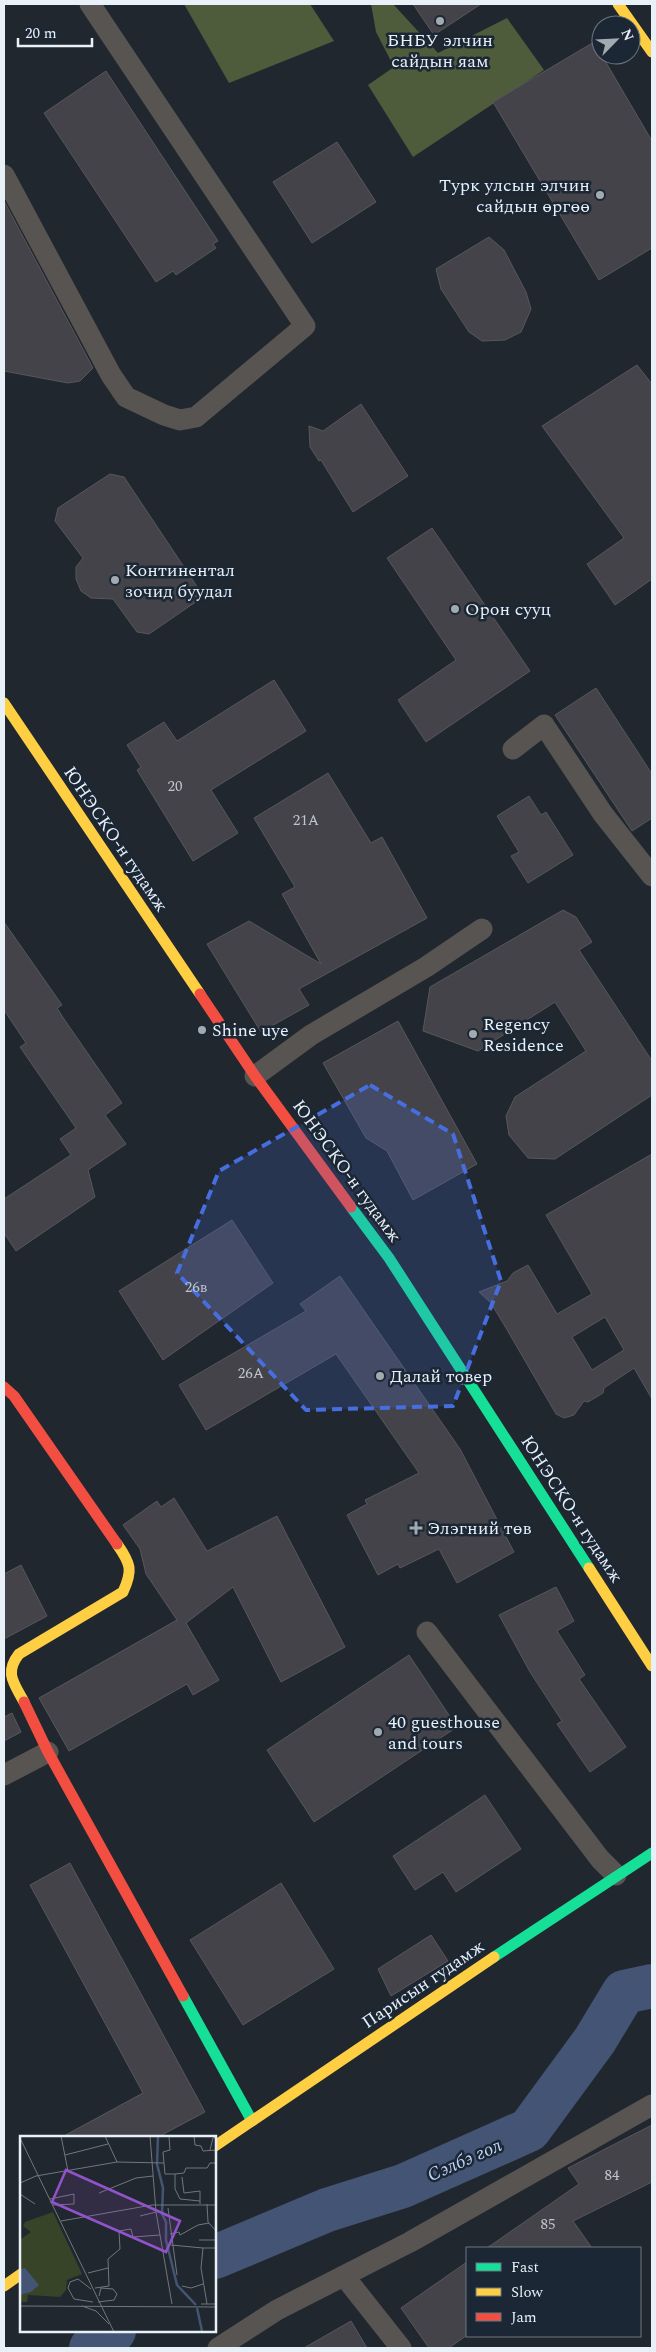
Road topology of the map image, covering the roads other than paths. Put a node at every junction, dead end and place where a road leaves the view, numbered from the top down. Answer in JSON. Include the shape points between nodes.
{"nodes":[{"id":1,"x":90,"y":4,"type":"edge"},
{"id":2,"x":618,"y":4,"type":"edge"},
{"id":3,"x":651,"y":48,"type":"edge"},
{"id":4,"x":4,"y":175,"type":"edge"},
{"id":5,"x":4,"y":703,"type":"edge"},
{"id":6,"x":513,"y":749,"type":"dead end"},
{"id":7,"x":652,"y":876,"type":"edge"},
{"id":8,"x":482,"y":929,"type":"dead end"},
{"id":9,"x":255,"y":1076,"type":"junction"},
{"id":10,"x":4,"y":1387,"type":"edge"},
{"id":11,"x":426,"y":1632,"type":"dead end"},
{"id":12,"x":652,"y":1666,"type":"edge"},
{"id":13,"x":48,"y":1752,"type":"junction"},
{"id":14,"x":4,"y":1775,"type":"edge"},
{"id":15,"x":652,"y":1854,"type":"edge"},
{"id":16,"x":616,"y":1875,"type":"junction"},
{"id":17,"x":652,"y":2105,"type":"edge"},
{"id":18,"x":252,"y":2121,"type":"junction"},
{"id":19,"x":216,"y":2145,"type":"edge"},
{"id":20,"x":20,"y":2275,"type":"edge"},
{"id":21,"x":344,"y":2276,"type":"junction"},
{"id":22,"x":4,"y":2286,"type":"edge"},
{"id":23,"x":218,"y":2348,"type":"edge"},
{"id":24,"x":401,"y":2348,"type":"edge"}],
"edges":[{"from":1,"to":4,"type":"street","via":[[305,326],[196,417],[180,420],[126,397],[111,375]]},
{"from":2,"to":3,"type":"street"},
{"from":5,"to":9,"type":"street","name":"ЮНЭСКО-н гудамж"},
{"from":6,"to":7,"type":"street","via":[[544,725],[603,814]]},
{"from":8,"to":9,"type":"street","via":[[426,967],[311,1035]]},
{"from":9,"to":12,"type":"street","name":"ЮНЭСКО-н гудамж","via":[[389,1258]]},
{"from":10,"to":13,"type":"street","via":[[14,1396],[127,1558],[131,1574],[122,1592],[19,1654],[11,1664],[11,1676]]},
{"from":11,"to":16,"type":"street","via":[[600,1859]]},
{"from":13,"to":14,"type":"street"},
{"from":13,"to":18,"type":"street"},
{"from":15,"to":16,"type":"street","name":"Парисын гудамж"},
{"from":16,"to":18,"type":"street","name":"Парисын гудамж"},
{"from":17,"to":21,"type":"street"},
{"from":18,"to":19,"type":"street","name":"Парисын гудамж"},
{"from":20,"to":22,"type":"street"},
{"from":21,"to":23,"type":"street","via":[[277,2310]]},
{"from":21,"to":24,"type":"street"}]}
